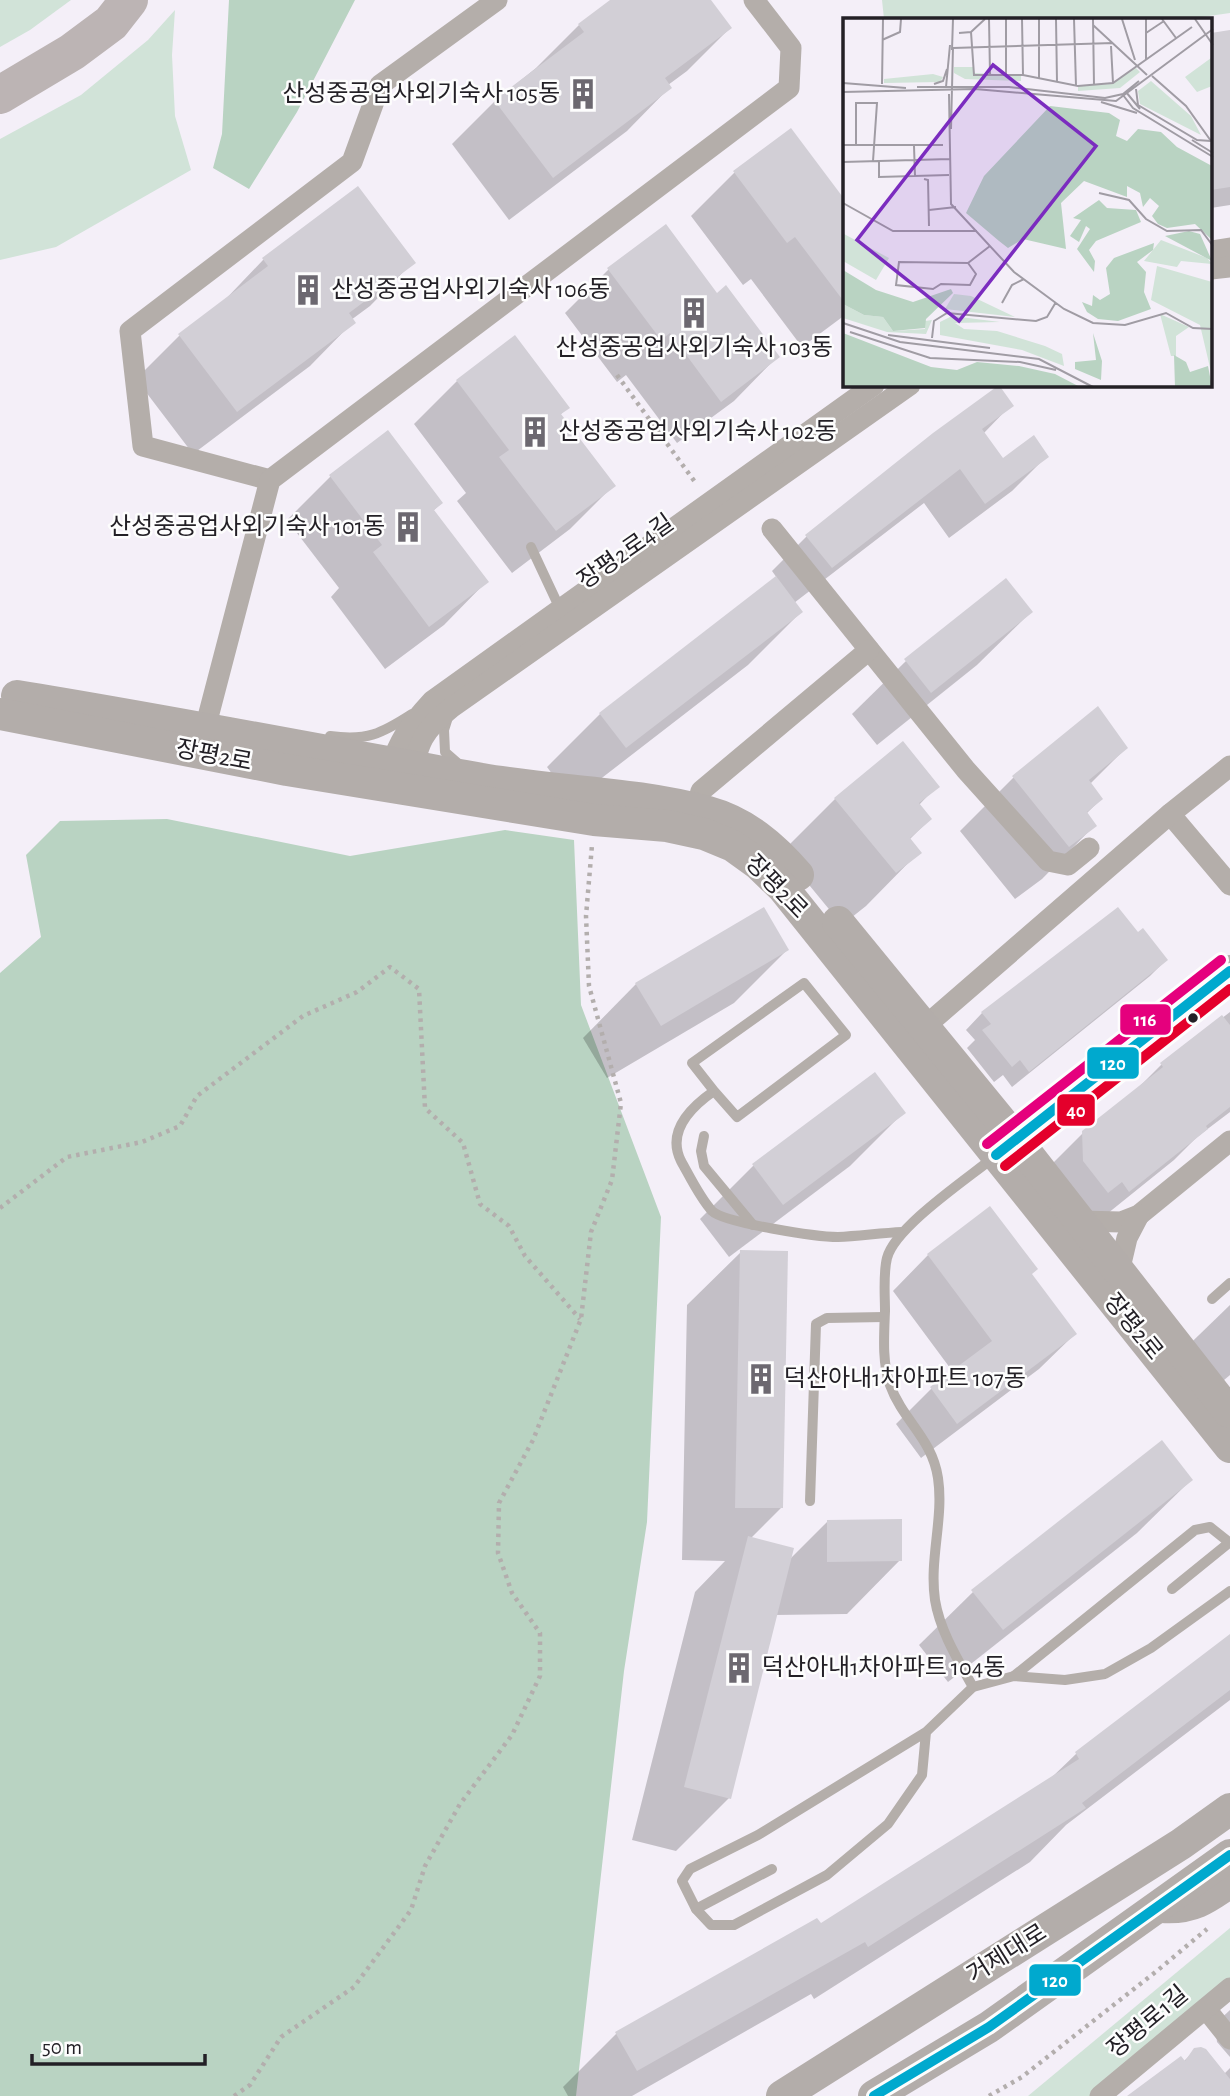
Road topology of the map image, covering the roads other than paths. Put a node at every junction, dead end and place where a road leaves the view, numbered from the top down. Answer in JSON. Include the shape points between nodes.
{"nodes":[{"id":1,"x":99,"y":0,"type":"edge"},
{"id":2,"x":129,"y":0,"type":"edge"},
{"id":3,"x":497,"y":0,"type":"edge"},
{"id":4,"x":754,"y":0,"type":"edge"},
{"id":5,"x":0,"y":65,"type":"edge"},
{"id":6,"x":0,"y":95,"type":"edge"},
{"id":7,"x":1230,"y":248,"type":"edge"},
{"id":8,"x":1212,"y":251,"type":"edge"},
{"id":9,"x":1230,"y":267,"type":"edge"},
{"id":10,"x":1212,"y":270,"type":"edge"},
{"id":11,"x":871,"y":387,"type":"edge"},
{"id":12,"x":907,"y":387,"type":"edge"},
{"id":13,"x":270,"y":480,"type":"junction"},
{"id":14,"x":772,"y":528,"type":"dead end"},
{"id":15,"x":531,"y":547,"type":"dead end"},
{"id":16,"x":564,"y":617,"type":"junction"},
{"id":17,"x":869,"y":650,"type":"junction"},
{"id":18,"x":0,"y":693,"type":"edge"},
{"id":19,"x":443,"y":704,"type":"junction"},
{"id":20,"x":0,"y":714,"type":"edge"},
{"id":21,"x":321,"y":735,"type":"dead end"},
{"id":22,"x":201,"y":741,"type":"junction"},
{"id":23,"x":1230,"y":766,"type":"edge"},
{"id":24,"x":399,"y":776,"type":"junction"},
{"id":25,"x":485,"y":780,"type":"junction"},
{"id":26,"x":1170,"y":814,"type":"junction"},
{"id":27,"x":693,"y":820,"type":"junction"},
{"id":28,"x":1089,"y":848,"type":"dead end"},
{"id":29,"x":1230,"y":885,"type":"edge"},
{"id":30,"x":1230,"y":971,"type":"edge"},
{"id":31,"x":916,"y":1034,"type":"junction"},
{"id":32,"x":714,"y":1091,"type":"junction"},
{"id":33,"x":704,"y":1136,"type":"dead end"},
{"id":34,"x":1230,"y":1141,"type":"edge"},
{"id":35,"x":1006,"y":1147,"type":"junction"},
{"id":36,"x":1139,"y":1215,"type":"junction"},
{"id":37,"x":1080,"y":1221,"type":"junction"},
{"id":38,"x":753,"y":1224,"type":"junction"},
{"id":39,"x":902,"y":1232,"type":"junction"},
{"id":40,"x":1119,"y":1272,"type":"junction"},
{"id":41,"x":1230,"y":1283,"type":"edge"},
{"id":42,"x":1212,"y":1299,"type":"dead end"},
{"id":43,"x":884,"y":1317,"type":"junction"},
{"id":44,"x":1181,"y":1369,"type":"junction"},
{"id":45,"x":1230,"y":1389,"type":"edge"},
{"id":46,"x":1230,"y":1413,"type":"edge"},
{"id":47,"x":1230,"y":1447,"type":"edge"},
{"id":48,"x":1230,"y":1466,"type":"edge"},
{"id":49,"x":810,"y":1501,"type":"dead end"},
{"id":50,"x":1230,"y":1543,"type":"edge"},
{"id":51,"x":1172,"y":1589,"type":"dead end"},
{"id":52,"x":1230,"y":1591,"type":"edge"},
{"id":53,"x":1014,"y":1676,"type":"junction"},
{"id":54,"x":972,"y":1688,"type":"junction"},
{"id":55,"x":926,"y":1732,"type":"junction"},
{"id":56,"x":1230,"y":1809,"type":"edge"},
{"id":57,"x":1230,"y":1855,"type":"edge"},
{"id":58,"x":772,"y":1868,"type":"dead end"},
{"id":59,"x":1230,"y":1882,"type":"edge"},
{"id":60,"x":1157,"y":1907,"type":"junction"},
{"id":61,"x":696,"y":1909,"type":"junction"},
{"id":62,"x":1230,"y":1988,"type":"edge"},
{"id":63,"x":1206,"y":2008,"type":"junction"},
{"id":64,"x":1230,"y":2039,"type":"edge"},
{"id":65,"x":782,"y":2096,"type":"edge"},
{"id":66,"x":874,"y":2096,"type":"edge"},
{"id":67,"x":1100,"y":2096,"type":"edge"}],
"edges":[{"from":1,"to":5,"type":"highway"},
{"from":2,"to":6,"type":"highway","via":[[111,23],[72,52]]},
{"from":3,"to":13,"type":"street","via":[[380,85],[352,162],[130,331],[143,446]]},
{"from":4,"to":13,"type":"street","via":[[791,48],[789,88]]},
{"from":7,"to":8,"type":"street"},
{"from":9,"to":10,"type":"street"},
{"from":11,"to":16,"type":"street","name":"장평2로4길"},
{"from":12,"to":16,"type":"street","name":"장평2로4길"},
{"from":13,"to":22,"type":"street"},
{"from":14,"to":17,"type":"street"},
{"from":15,"to":16,"type":"lane"},
{"from":16,"to":19,"type":"street","name":"장평2로4길"},
{"from":17,"to":27,"type":"street","via":[[701,790]]},
{"from":17,"to":28,"type":"street","via":[[966,770],[1048,861],[1068,865]]},
{"from":18,"to":22,"type":"street","name":"장평2로"},
{"from":19,"to":21,"type":"lane","via":[[371,736]]},
{"from":19,"to":24,"type":"street","name":"장평2로4길"},
{"from":19,"to":25,"type":"lane","via":[[445,752],[456,764]]},
{"from":20,"to":22,"type":"street","name":"장평2로"},
{"from":22,"to":24,"type":"street","name":"장평2로"},
{"from":22,"to":24,"type":"street","name":"장평2로","via":[[289,738]]},
{"from":23,"to":26,"type":"street"},
{"from":24,"to":25,"type":"street","name":"장평2로"},
{"from":24,"to":27,"type":"street","name":"장평2로","via":[[594,820],[667,826]]},
{"from":25,"to":27,"type":"street","name":"장평2로","via":[[665,803]]},
{"from":26,"to":29,"type":"street"},
{"from":26,"to":31,"type":"street"},
{"from":27,"to":31,"type":"street","name":"장평2로","via":[[704,834],[733,846],[774,880]]},
{"from":30,"to":35,"type":"street"},
{"from":31,"to":35,"type":"street","name":"장평2로"},
{"from":32,"to":32,"type":"lane","via":[[737,1117],[846,1035],[804,982],[692,1063]]},
{"from":32,"to":38,"type":"lane","via":[[680,1123],[677,1153],[714,1213]]},
{"from":33,"to":38,"type":"lane","via":[[704,1166]]},
{"from":34,"to":36,"type":"street"},
{"from":35,"to":37,"type":"street","name":"장평2로"},
{"from":35,"to":39,"type":"lane"},
{"from":35,"to":44,"type":"street","name":"장평2로"},
{"from":36,"to":37,"type":"street","via":[[1121,1222]]},
{"from":36,"to":40,"type":"street","via":[[1127,1238]]},
{"from":37,"to":40,"type":"street","name":"장평2로"},
{"from":38,"to":39,"type":"lane","via":[[836,1237]]},
{"from":39,"to":43,"type":"lane","via":[[887,1257]]},
{"from":40,"to":44,"type":"street","name":"장평2로"},
{"from":41,"to":42,"type":"lane"},
{"from":43,"to":49,"type":"lane","via":[[827,1318],[816,1324]]},
{"from":43,"to":54,"type":"lane","via":[[883,1353],[890,1384],[934,1455],[939,1480],[936,1600],[946,1635]]},
{"from":44,"to":45,"type":"street","via":[[1210,1366]]},
{"from":44,"to":46,"type":"street","name":"장평2로"},
{"from":44,"to":47,"type":"street","name":"장평2로"},
{"from":44,"to":48,"type":"street","via":[[1170,1390]]},
{"from":50,"to":51,"type":"lane"},
{"from":50,"to":53,"type":"lane","via":[[1210,1527],[1195,1530]]},
{"from":52,"to":53,"type":"lane","via":[[1151,1648],[1105,1674],[1065,1679]]},
{"from":53,"to":54,"type":"lane"},
{"from":54,"to":55,"type":"lane"},
{"from":55,"to":61,"type":"lane","via":[[758,1835],[690,1869],[682,1881]]},
{"from":55,"to":61,"type":"lane","via":[[922,1775],[888,1824],[827,1875],[734,1925],[710,1924]]},
{"from":56,"to":65,"type":"street","name":"거제대로"},
{"from":57,"to":60,"type":"street","name":"거제대로"},
{"from":58,"to":61,"type":"lane"},
{"from":59,"to":60,"type":"street","via":[[1204,1901],[1179,1908]]},
{"from":60,"to":66,"type":"street","name":"거제대로","via":[[989,2027]]},
{"from":62,"to":63,"type":"street","name":"장평로1길"},
{"from":63,"to":64,"type":"street"},
{"from":63,"to":67,"type":"street","name":"장평로1길"}]}
